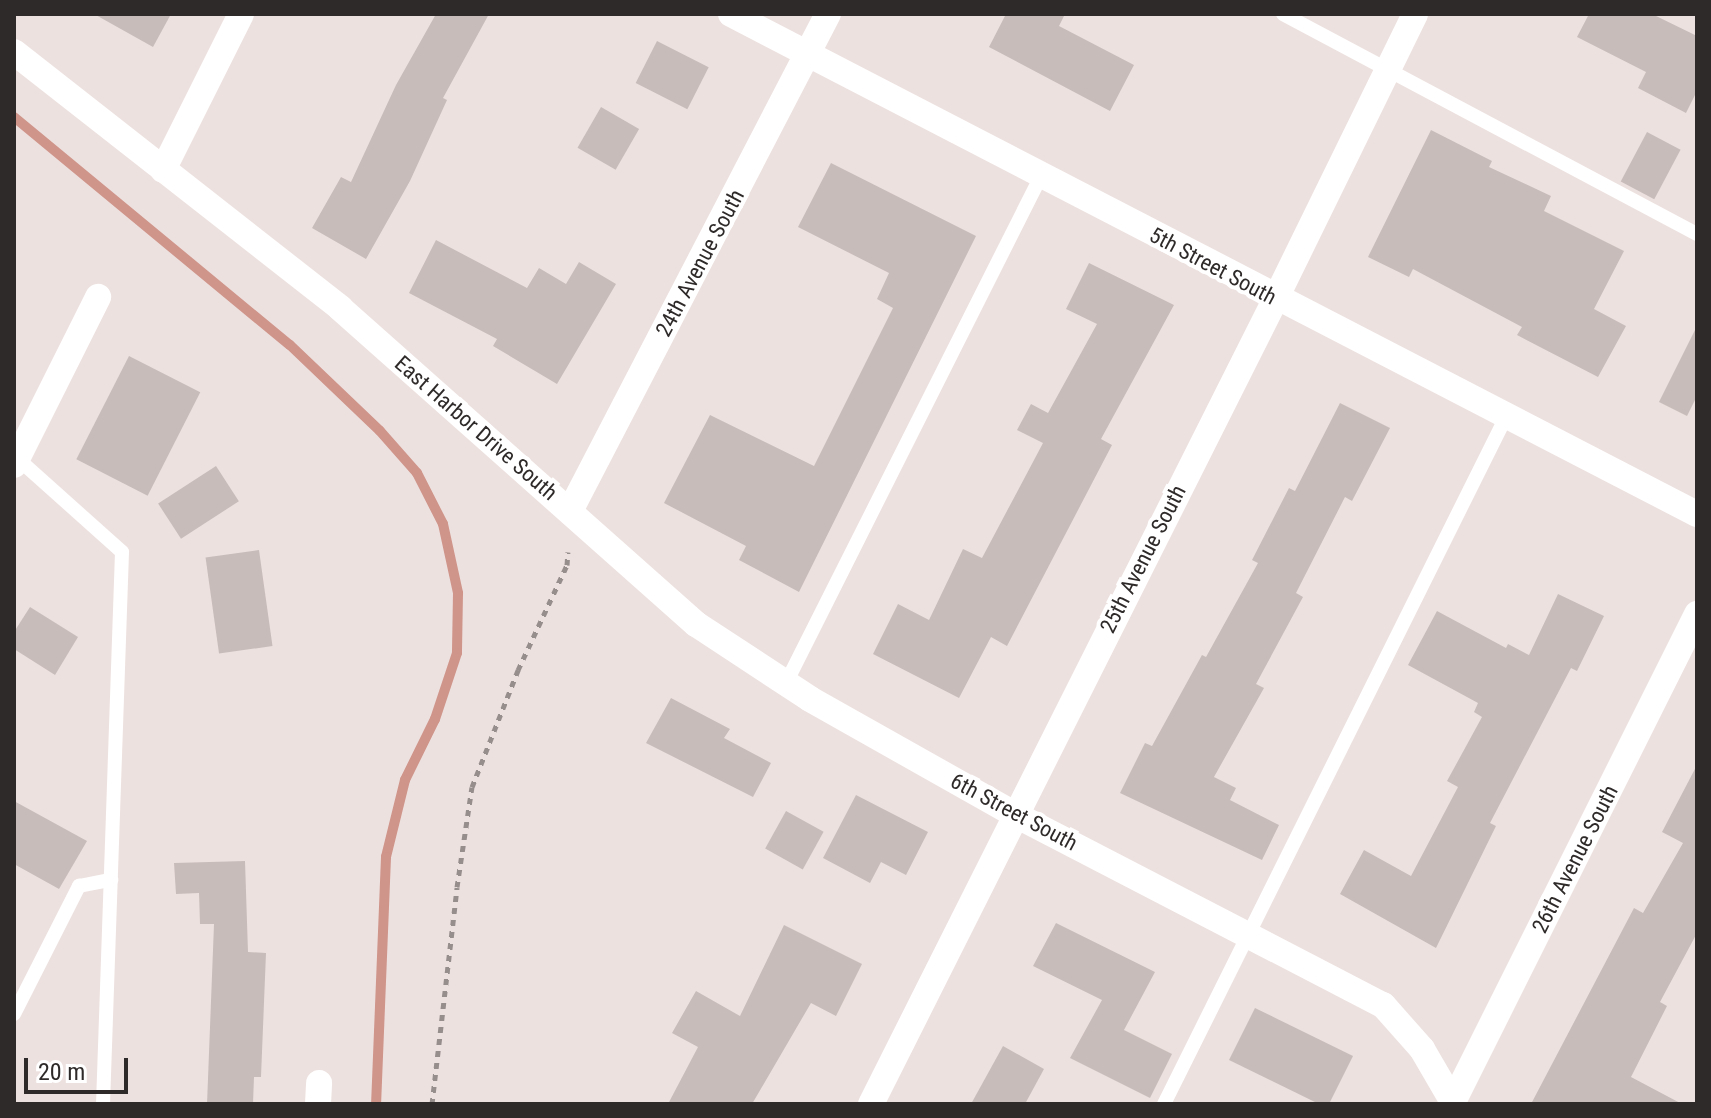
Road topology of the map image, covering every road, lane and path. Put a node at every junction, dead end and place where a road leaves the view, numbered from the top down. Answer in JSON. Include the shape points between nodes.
{"nodes":[{"id":1,"x":241,"y":14,"type":"edge"},
{"id":2,"x":731,"y":14,"type":"edge"},
{"id":3,"x":828,"y":14,"type":"edge"},
{"id":4,"x":1283,"y":14,"type":"edge"},
{"id":5,"x":1415,"y":14,"type":"edge"},
{"id":6,"x":14,"y":52,"type":"edge"},
{"id":7,"x":808,"y":54,"type":"junction"},
{"id":8,"x":1389,"y":68,"type":"junction"},
{"id":9,"x":163,"y":170,"type":"junction"},
{"id":10,"x":1041,"y":176,"type":"junction"},
{"id":11,"x":1697,"y":234,"type":"edge"},
{"id":12,"x":98,"y":297,"type":"dead end"},
{"id":13,"x":1276,"y":298,"type":"junction"},
{"id":14,"x":1506,"y":417,"type":"junction"},
{"id":15,"x":15,"y":460,"type":"edge"},
{"id":16,"x":570,"y":511,"type":"junction"},
{"id":17,"x":1697,"y":514,"type":"edge"},
{"id":18,"x":1697,"y":614,"type":"edge"},
{"id":19,"x":786,"y":683,"type":"junction"},
{"id":20,"x":1014,"y":814,"type":"junction"},
{"id":21,"x":111,"y":880,"type":"junction"},
{"id":22,"x":1249,"y":935,"type":"junction"},
{"id":23,"x":14,"y":1014,"type":"edge"},
{"id":24,"x":1453,"y":1103,"type":"edge"},
{"id":25,"x":103,"y":1104,"type":"edge"},
{"id":26,"x":432,"y":1104,"type":"edge"},
{"id":27,"x":871,"y":1104,"type":"edge"},
{"id":28,"x":1164,"y":1104,"type":"edge"}],
"edges":[{"from":1,"to":9,"type":"street"},
{"from":2,"to":7,"type":"street","name":"5th Street South"},
{"from":3,"to":7,"type":"street","name":"24th Avenue South"},
{"from":4,"to":8,"type":"lane"},
{"from":5,"to":8,"type":"street","name":"25th Avenue South"},
{"from":6,"to":9,"type":"street","name":"East Harbor Drive South"},
{"from":7,"to":10,"type":"street","name":"5th Street South"},
{"from":7,"to":16,"type":"street","name":"24th Avenue South"},
{"from":8,"to":11,"type":"lane"},
{"from":8,"to":13,"type":"street","name":"25th Avenue South"},
{"from":9,"to":16,"type":"street","name":"East Harbor Drive South","via":[[340,308]]},
{"from":10,"to":13,"type":"street","name":"5th Street South"},
{"from":10,"to":19,"type":"lane"},
{"from":12,"to":15,"type":"street"},
{"from":13,"to":14,"type":"street","name":"5th Street South"},
{"from":13,"to":20,"type":"street","name":"25th Avenue South"},
{"from":14,"to":17,"type":"street","name":"5th Street South"},
{"from":14,"to":22,"type":"lane"},
{"from":15,"to":21,"type":"lane","via":[[122,552]]},
{"from":16,"to":19,"type":"street","name":"6th Street South","via":[[696,624]]},
{"from":16,"to":26,"type":"path","name":"East Harbor Drive South","via":[[567,565],[472,787]]},
{"from":18,"to":24,"type":"street","name":"26th Avenue South"},
{"from":19,"to":20,"type":"street","name":"6th Street South"},
{"from":20,"to":22,"type":"street","name":"6th Street South"},
{"from":20,"to":27,"type":"street","name":"25th Avenue South"},
{"from":21,"to":23,"type":"lane","via":[[79,886]]},
{"from":21,"to":25,"type":"lane"},
{"from":22,"to":24,"type":"street","name":"6th Street South","via":[[1383,1005],[1422,1049]]},
{"from":22,"to":28,"type":"lane"}]}
